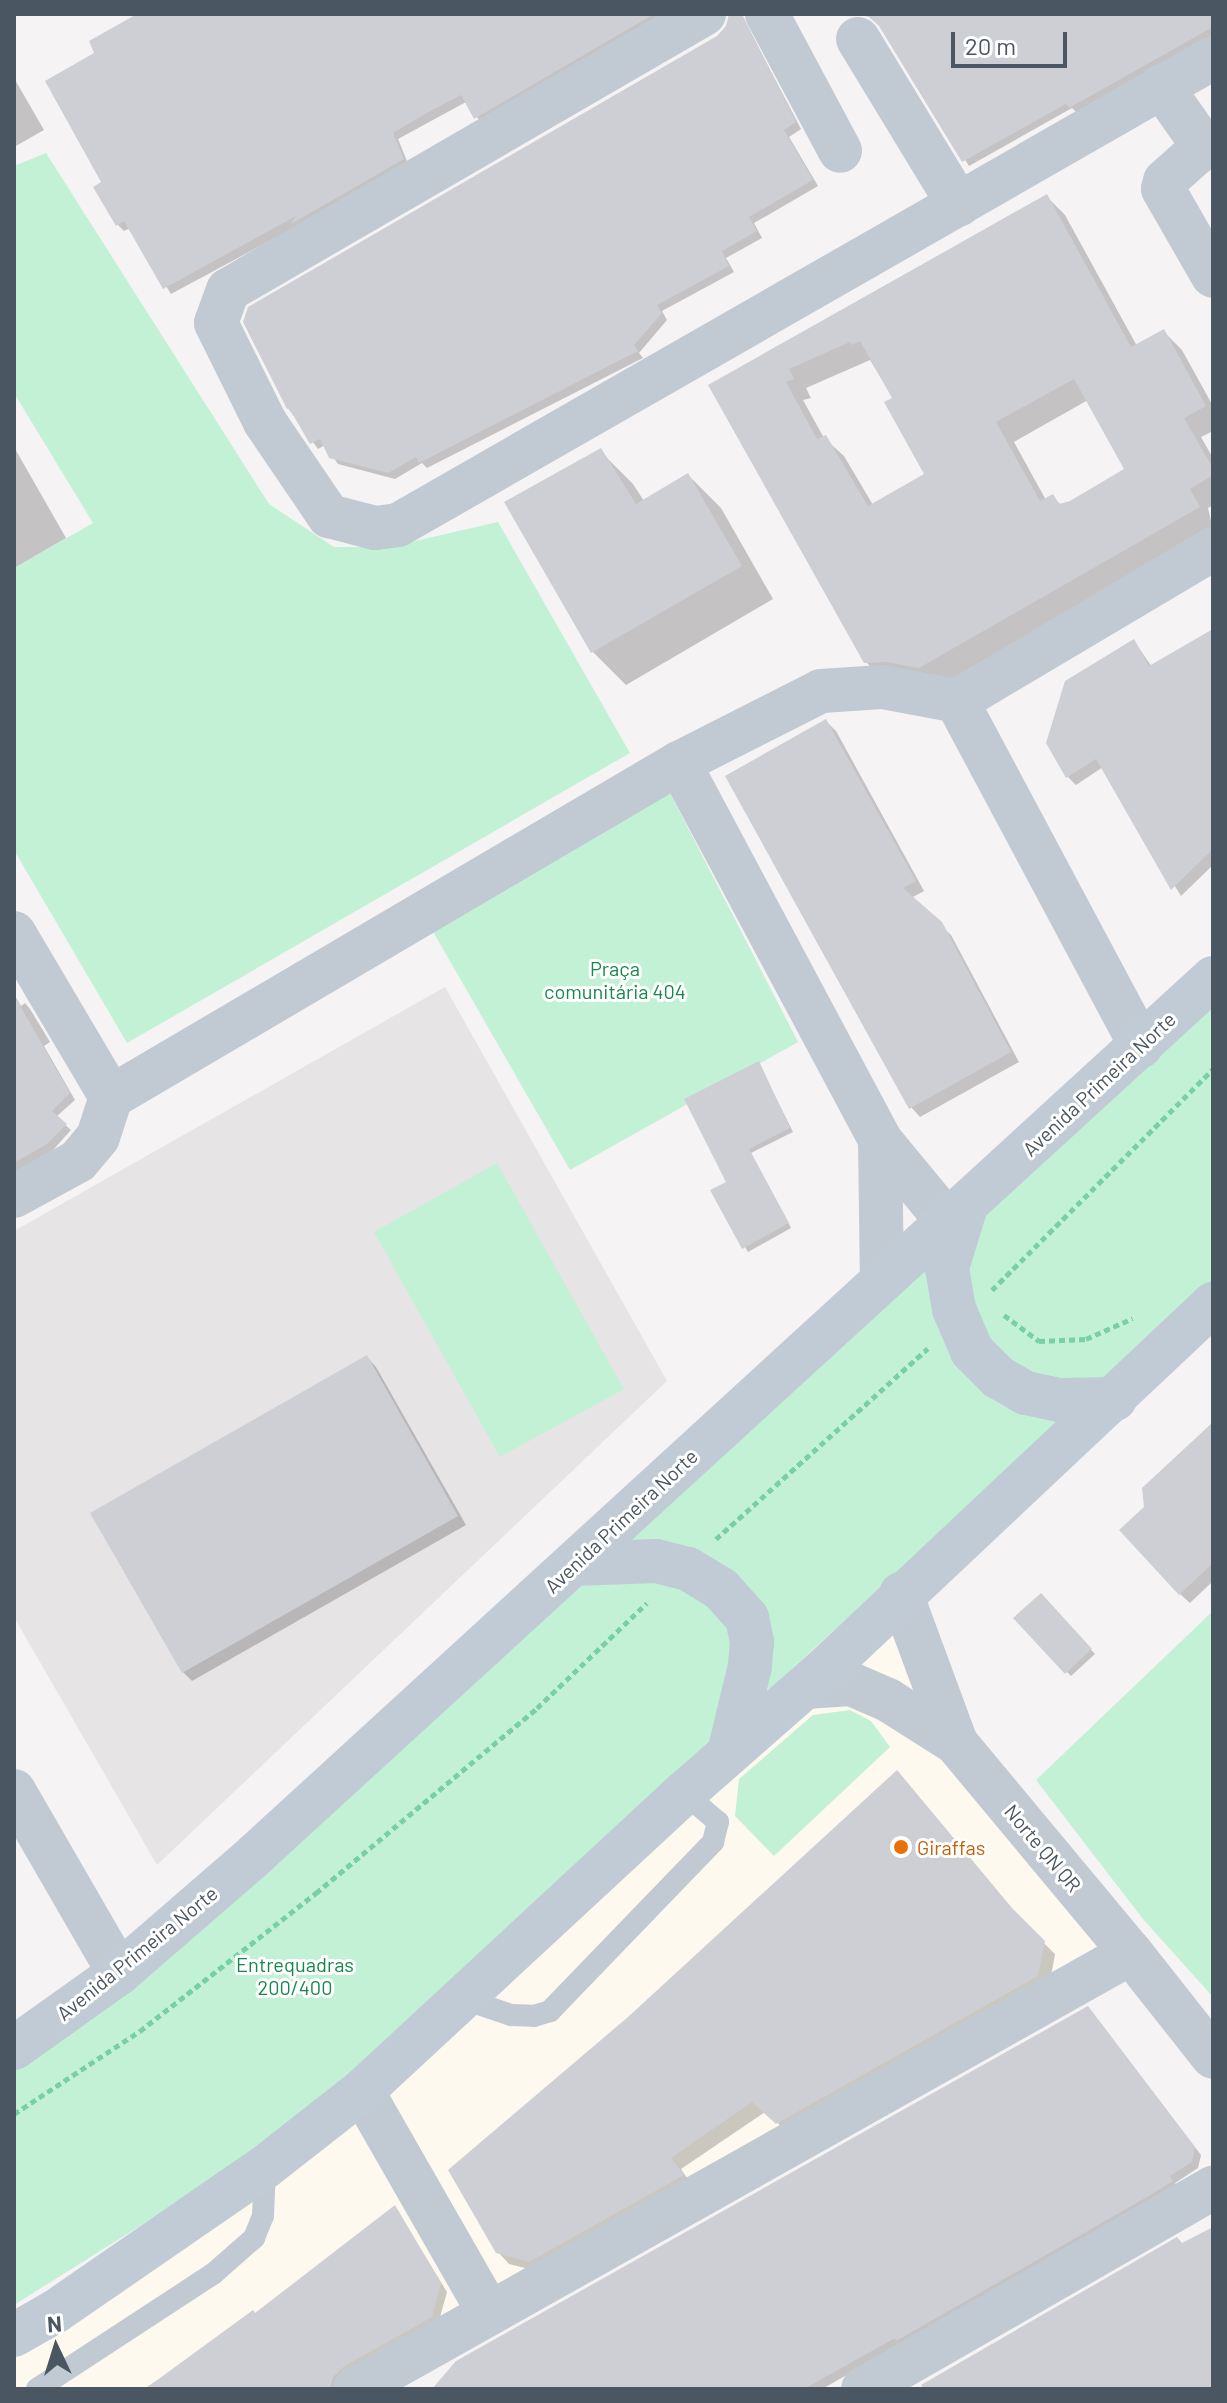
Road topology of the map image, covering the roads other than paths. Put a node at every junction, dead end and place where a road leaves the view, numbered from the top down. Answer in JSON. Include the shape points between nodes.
{"nodes":[{"id":1,"x":704,"y":14,"type":"edge"},
{"id":2,"x":767,"y":14,"type":"edge"},
{"id":3,"x":858,"y":39,"type":"dead end"},
{"id":4,"x":1213,"y":58,"type":"edge"},
{"id":5,"x":1161,"y":86,"type":"junction"},
{"id":6,"x":840,"y":151,"type":"dead end"},
{"id":7,"x":959,"y":205,"type":"junction"},
{"id":8,"x":1213,"y":276,"type":"edge"},
{"id":9,"x":1213,"y":549,"type":"edge"},
{"id":10,"x":957,"y":701,"type":"junction"},
{"id":11,"x":679,"y":763,"type":"junction"},
{"id":12,"x":14,"y":933,"type":"edge"},
{"id":13,"x":1213,"y":978,"type":"edge"},
{"id":14,"x":1141,"y":1046,"type":"junction"},
{"id":15,"x":111,"y":1097,"type":"junction"},
{"id":16,"x":880,"y":1140,"type":"junction"},
{"id":17,"x":14,"y":1196,"type":"edge"},
{"id":18,"x":956,"y":1215,"type":"junction"},
{"id":19,"x":882,"y":1281,"type":"junction"},
{"id":20,"x":1213,"y":1304,"type":"edge"},
{"id":21,"x":1115,"y":1399,"type":"junction"},
{"id":22,"x":575,"y":1564,"type":"junction"},
{"id":23,"x":901,"y":1594,"type":"junction"},
{"id":24,"x":805,"y":1687,"type":"junction"},
{"id":25,"x":956,"y":1743,"type":"junction"},
{"id":26,"x":729,"y":1753,"type":"junction"},
{"id":27,"x":14,"y":1791,"type":"edge"},
{"id":28,"x":684,"y":1793,"type":"junction"},
{"id":29,"x":1131,"y":1953,"type":"junction"},
{"id":30,"x":119,"y":1973,"type":"junction"},
{"id":31,"x":464,"y":1999,"type":"junction"},
{"id":32,"x":14,"y":2048,"type":"edge"},
{"id":33,"x":1213,"y":2057,"type":"edge"},
{"id":34,"x":362,"y":2091,"type":"junction"},
{"id":35,"x":265,"y":2167,"type":"junction"},
{"id":36,"x":1213,"y":2188,"type":"edge"},
{"id":37,"x":489,"y":2313,"type":"junction"},
{"id":38,"x":14,"y":2335,"type":"edge"},
{"id":39,"x":37,"y":2389,"type":"edge"},
{"id":40,"x":355,"y":2389,"type":"edge"},
{"id":41,"x":863,"y":2389,"type":"edge"}],
"edges":[{"from":1,"to":7,"type":"street","via":[[228,290],[216,323],[265,422],[329,516],[375,528],[398,525]]},
{"from":2,"to":6,"type":"street"},
{"from":3,"to":7,"type":"street"},
{"from":4,"to":5,"type":"street"},
{"from":5,"to":7,"type":"street"},
{"from":5,"to":8,"type":"street","via":[[1199,140],[1195,154],[1163,189]]},
{"from":9,"to":10,"type":"street"},
{"from":10,"to":11,"type":"street","via":[[882,687],[821,691]]},
{"from":10,"to":14,"type":"street"},
{"from":11,"to":15,"type":"street"},
{"from":11,"to":16,"type":"street"},
{"from":12,"to":15,"type":"street"},
{"from":13,"to":14,"type":"main road","name":"Avenida Primeira Norte"},
{"from":14,"to":18,"type":"main road","name":"Avenida Primeira Norte"},
{"from":15,"to":17,"type":"street","via":[[98,1137],[78,1161]]},
{"from":16,"to":18,"type":"street"},
{"from":16,"to":19,"type":"street"},
{"from":18,"to":19,"type":"main road","name":"Avenida Primeira Norte"},
{"from":18,"to":21,"type":"main road","via":[[947,1268],[959,1323],[972,1351],[998,1377],[1026,1393],[1060,1400]]},
{"from":19,"to":22,"type":"main road","name":"Avenida Primeira Norte"},
{"from":20,"to":21,"type":"main road"},
{"from":21,"to":23,"type":"main road"},
{"from":22,"to":26,"type":"main road","via":[[656,1561],[708,1548],[721,1589],[747,1618],[749,1630],[750,1666]]},
{"from":22,"to":30,"type":"main road","name":"Avenida Primeira Norte"},
{"from":23,"to":24,"type":"main road"},
{"from":23,"to":25,"type":"street","name":"Norte QN QR"},
{"from":24,"to":25,"type":"street","name":"Norte QN QR","via":[[851,1684],[888,1700]]},
{"from":24,"to":26,"type":"main road"},
{"from":25,"to":29,"type":"street","name":"Norte QN QR"},
{"from":26,"to":28,"type":"main road"},
{"from":27,"to":30,"type":"street"},
{"from":28,"to":31,"type":"main road"},
{"from":28,"to":31,"type":"lane","via":[[718,1822],[713,1842],[550,2011],[511,2015]]},
{"from":29,"to":33,"type":"street","name":"Norte QN QR"},
{"from":29,"to":37,"type":"street"},
{"from":30,"to":32,"type":"main road","name":"Avenida Primeira Norte"},
{"from":31,"to":34,"type":"main road"},
{"from":34,"to":35,"type":"main road"},
{"from":34,"to":37,"type":"street"},
{"from":35,"to":38,"type":"main road"},
{"from":35,"to":39,"type":"lane","via":[[263,2216],[254,2238],[213,2274]]},
{"from":36,"to":41,"type":"street"},
{"from":37,"to":40,"type":"street"}]}
